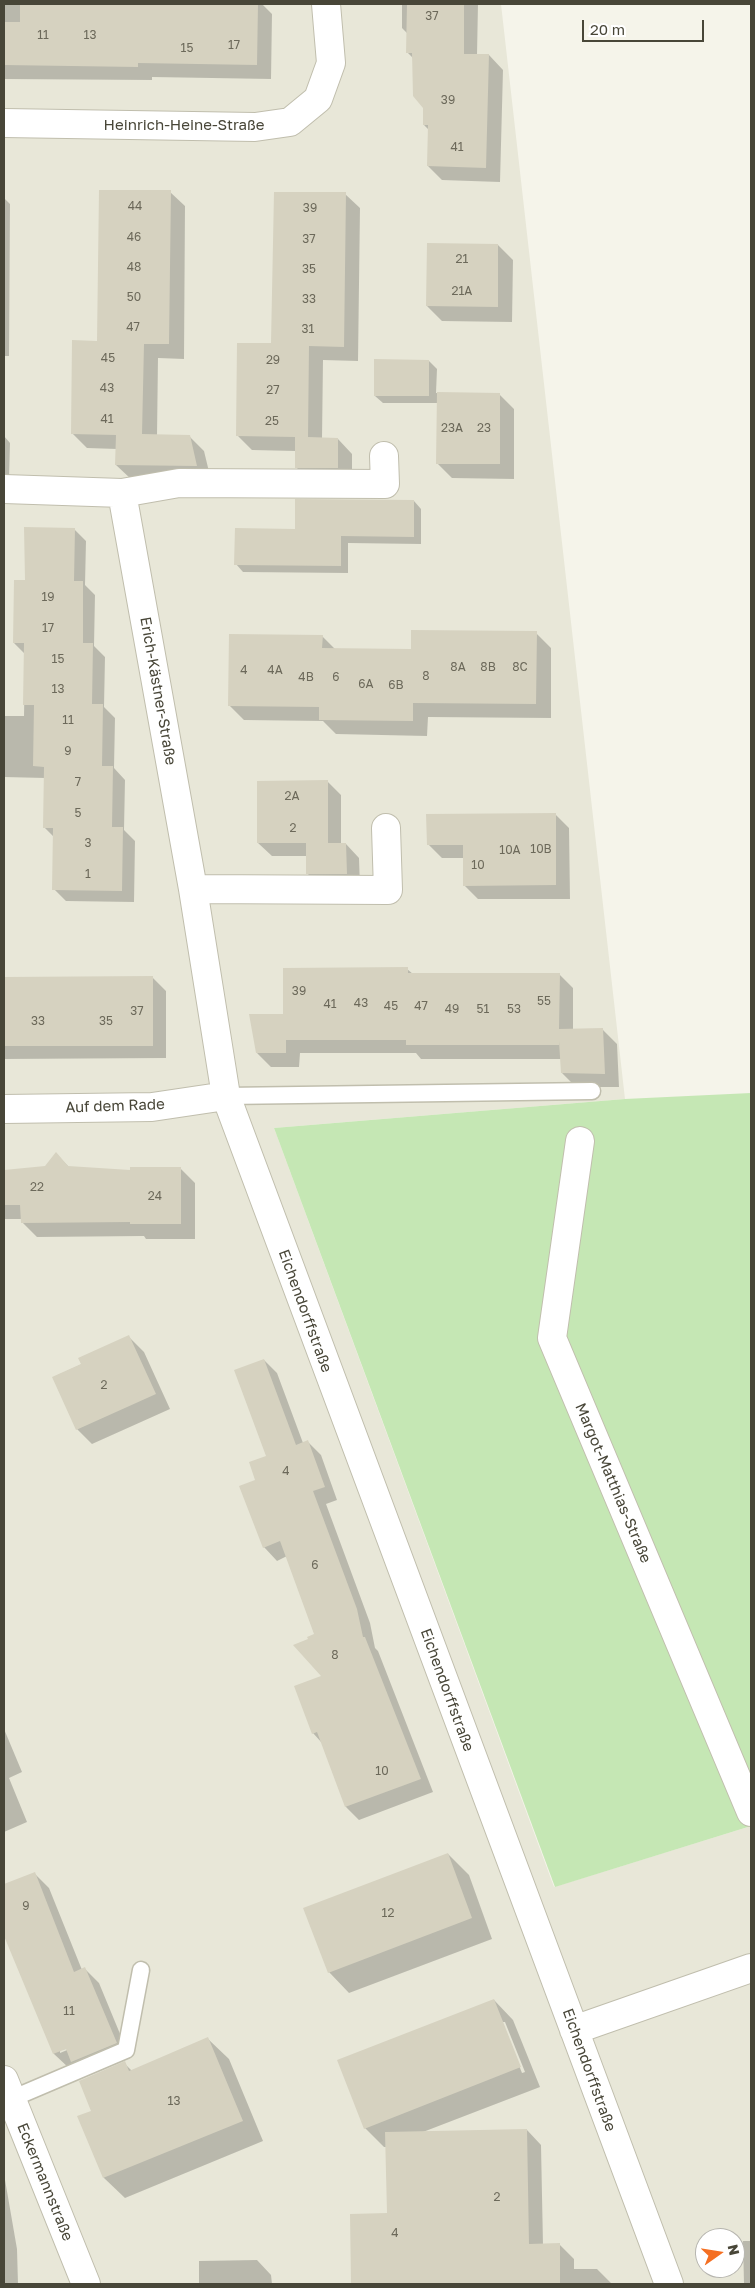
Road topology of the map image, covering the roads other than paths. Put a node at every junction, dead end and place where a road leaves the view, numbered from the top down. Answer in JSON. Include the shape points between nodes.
{"nodes":[{"id":1,"x":326,"y":4,"type":"edge"},
{"id":2,"x":4,"y":123,"type":"edge"},
{"id":3,"x":384,"y":456,"type":"dead end"},
{"id":4,"x":4,"y":489,"type":"edge"},
{"id":5,"x":122,"y":493,"type":"junction"},
{"id":6,"x":386,"y":828,"type":"dead end"},
{"id":7,"x":194,"y":889,"type":"junction"},
{"id":8,"x":592,"y":1091,"type":"dead end"},
{"id":9,"x":226,"y":1096,"type":"junction"},
{"id":10,"x":4,"y":1108,"type":"edge"},
{"id":11,"x":580,"y":1141,"type":"dead end"},
{"id":12,"x":751,"y":1812,"type":"edge"},
{"id":13,"x":751,"y":1968,"type":"edge"},
{"id":14,"x":141,"y":1970,"type":"dead end"},
{"id":15,"x":574,"y":2030,"type":"junction"},
{"id":16,"x":8,"y":2090,"type":"edge"},
{"id":17,"x":86,"y":2284,"type":"edge"},
{"id":18,"x":669,"y":2284,"type":"edge"}],
"edges":[{"from":1,"to":2,"type":"street","name":"Heinrich-Heine-Straße","via":[[331,63],[318,99],[290,122],[255,127]]},
{"from":3,"to":5,"type":"street","via":[[385,484],[179,483]]},
{"from":4,"to":5,"type":"street"},
{"from":5,"to":7,"type":"street","name":"Erich-Kästner-Straße"},
{"from":6,"to":7,"type":"street","via":[[388,890]]},
{"from":7,"to":9,"type":"street","name":"Erich-Kästner-Straße"},
{"from":8,"to":9,"type":"lane"},
{"from":9,"to":10,"type":"street","name":"Auf dem Rade","via":[[152,1107]]},
{"from":9,"to":15,"type":"street","name":"Eichendorffstraße"},
{"from":11,"to":12,"type":"street","name":"Margot-Matthias-Straße","via":[[552,1338]]},
{"from":13,"to":15,"type":"street"},
{"from":14,"to":16,"type":"lane","via":[[126,2050]]},
{"from":15,"to":18,"type":"street","name":"Eichendorffstraße"},
{"from":16,"to":17,"type":"street","name":"Eckermannstraße"}]}
